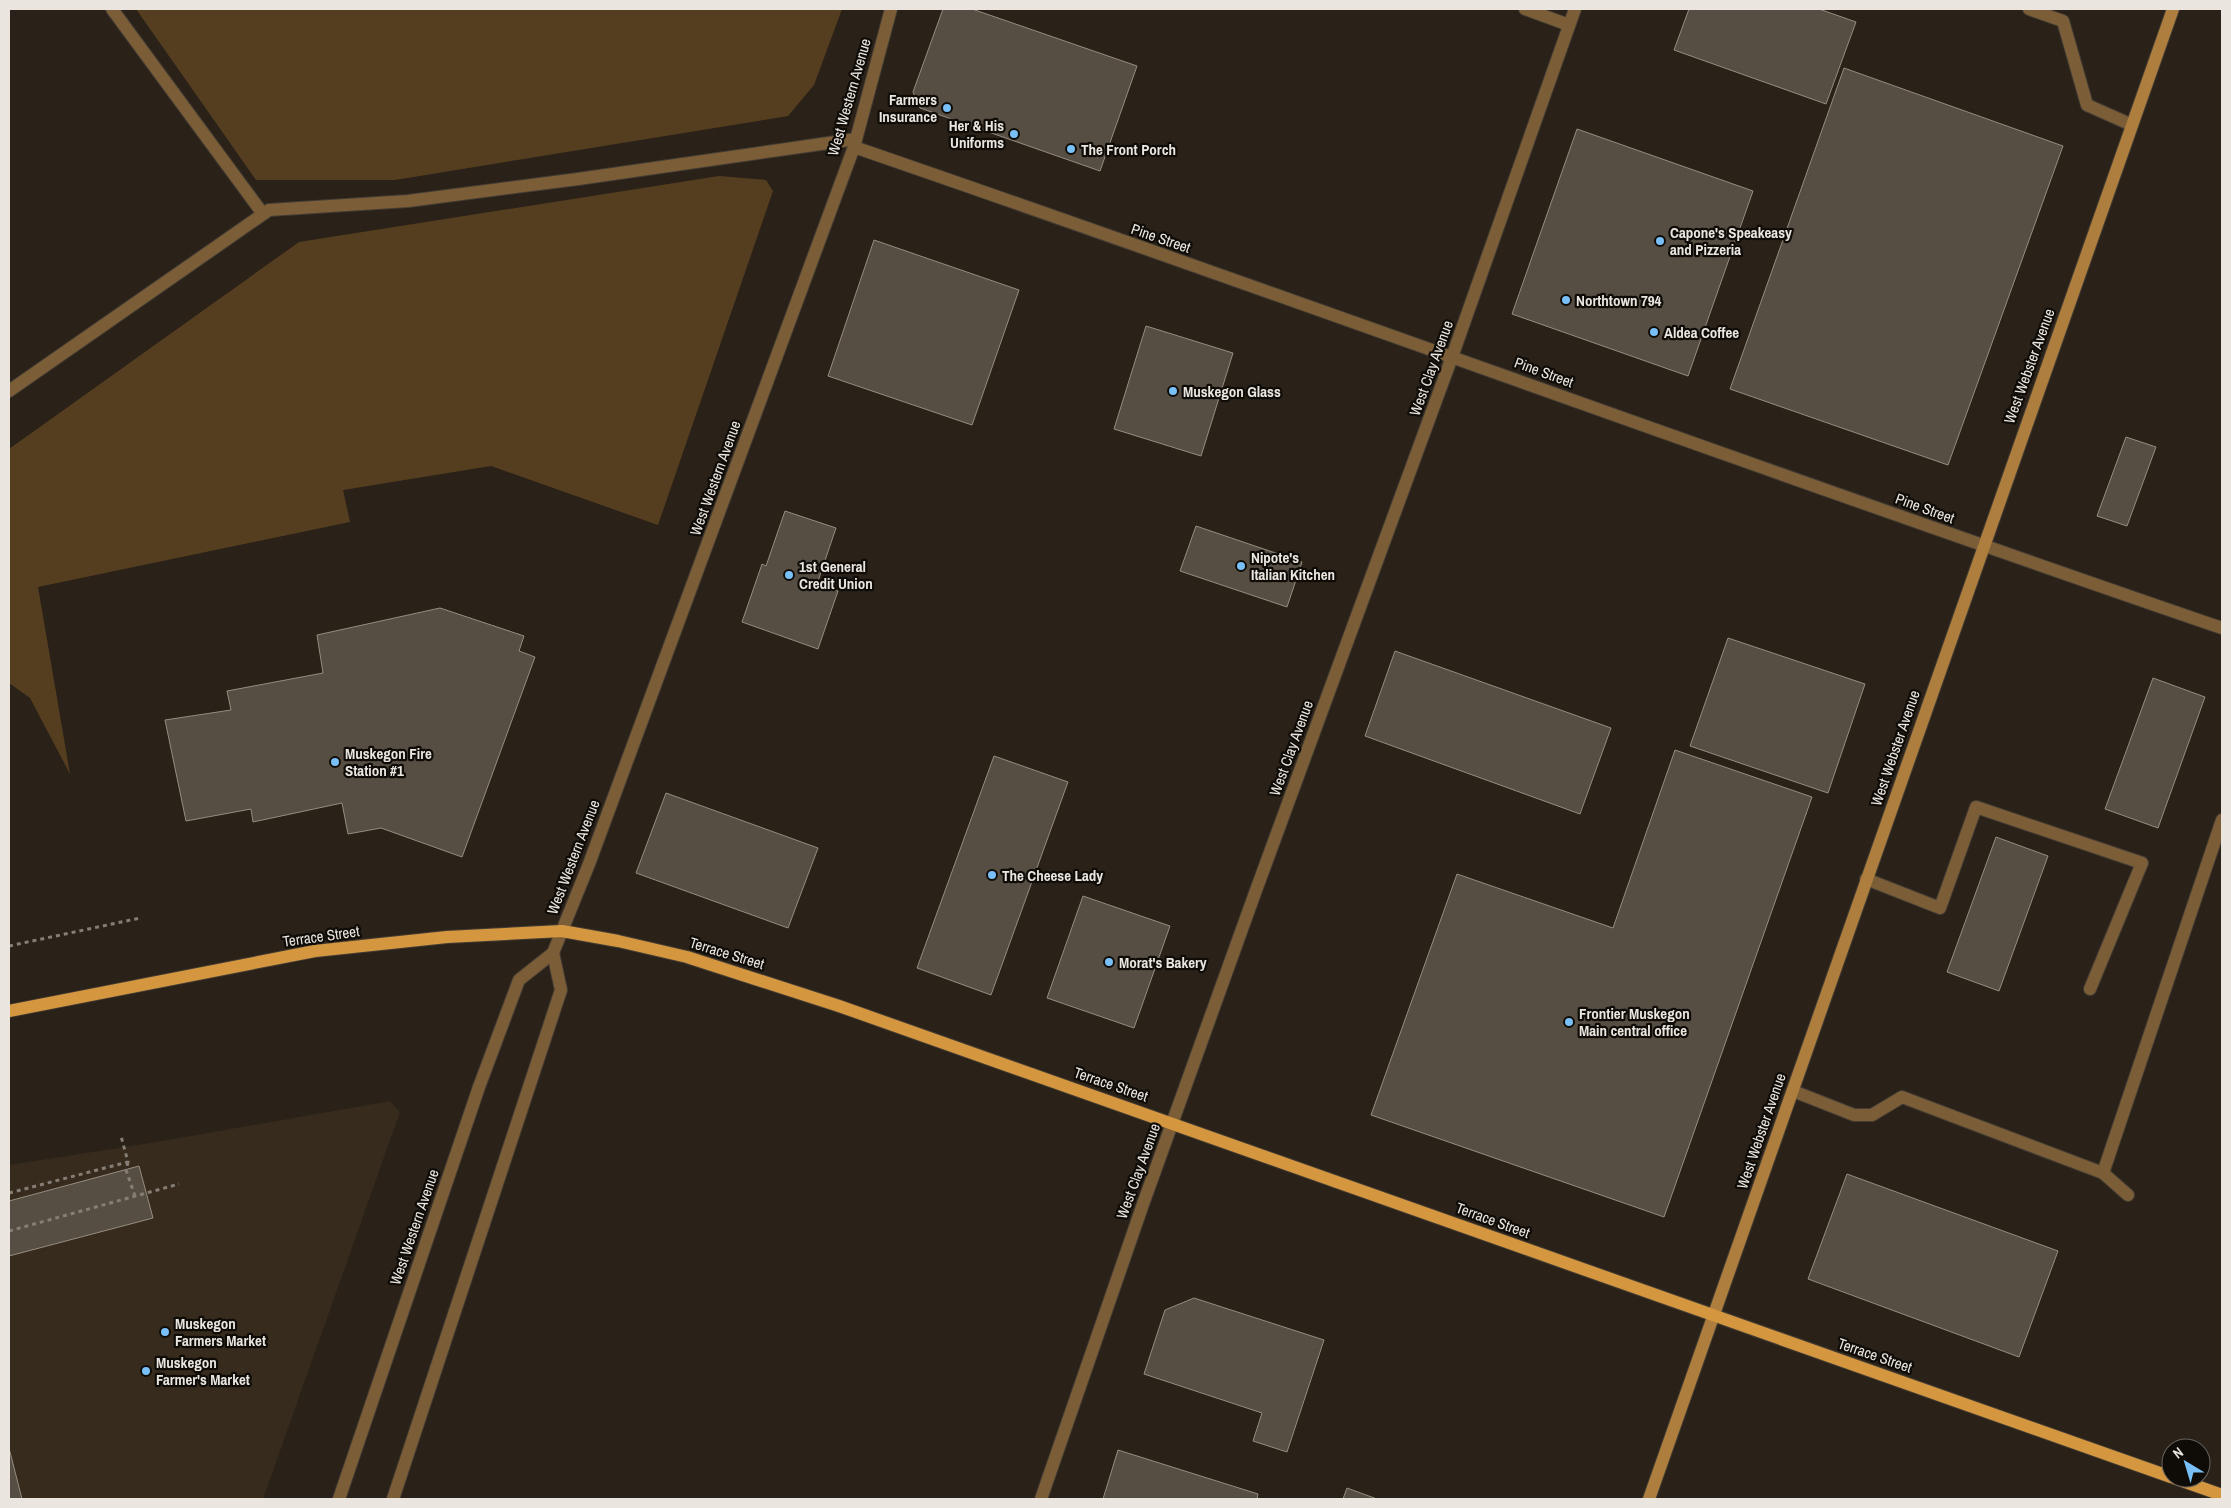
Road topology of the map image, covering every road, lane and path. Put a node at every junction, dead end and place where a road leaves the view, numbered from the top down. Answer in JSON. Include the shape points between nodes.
{"nodes":[{"id":1,"x":112,"y":9,"type":"edge"},
{"id":2,"x":890,"y":9,"type":"edge"},
{"id":3,"x":1525,"y":9,"type":"edge"},
{"id":4,"x":1575,"y":9,"type":"edge"},
{"id":5,"x":2029,"y":9,"type":"edge"},
{"id":6,"x":2172,"y":9,"type":"edge"},
{"id":7,"x":1570,"y":25,"type":"junction"},
{"id":8,"x":2132,"y":125,"type":"junction"},
{"id":9,"x":855,"y":143,"type":"junction"},
{"id":10,"x":263,"y":214,"type":"junction"},
{"id":11,"x":1452,"y":357,"type":"junction"},
{"id":12,"x":9,"y":391,"type":"edge"},
{"id":13,"x":1982,"y":546,"type":"junction"},
{"id":14,"x":2222,"y":628,"type":"edge"},
{"id":15,"x":2222,"y":820,"type":"edge"},
{"id":16,"x":1866,"y":879,"type":"junction"},
{"id":17,"x":140,"y":918,"type":"dead end"},
{"id":18,"x":562,"y":931,"type":"junction"},
{"id":19,"x":9,"y":946,"type":"edge"},
{"id":20,"x":553,"y":953,"type":"junction"},
{"id":21,"x":2090,"y":989,"type":"dead end"},
{"id":22,"x":9,"y":1011,"type":"edge"},
{"id":23,"x":1793,"y":1091,"type":"junction"},
{"id":24,"x":1173,"y":1122,"type":"junction"},
{"id":25,"x":121,"y":1136,"type":"dead end"},
{"id":26,"x":128,"y":1162,"type":"junction"},
{"id":27,"x":2103,"y":1173,"type":"junction"},
{"id":28,"x":179,"y":1184,"type":"dead end"},
{"id":29,"x":9,"y":1193,"type":"edge"},
{"id":30,"x":2128,"y":1195,"type":"dead end"},
{"id":31,"x":135,"y":1196,"type":"junction"},
{"id":32,"x":9,"y":1230,"type":"edge"},
{"id":33,"x":1713,"y":1315,"type":"junction"},
{"id":34,"x":2161,"y":1474,"type":"edge"},
{"id":35,"x":2201,"y":1488,"type":"edge"},
{"id":36,"x":2222,"y":1495,"type":"edge"},
{"id":37,"x":339,"y":1499,"type":"edge"},
{"id":38,"x":392,"y":1499,"type":"edge"},
{"id":39,"x":1041,"y":1499,"type":"edge"},
{"id":40,"x":1649,"y":1499,"type":"edge"}],
"edges":[{"from":1,"to":10,"type":"street"},
{"from":2,"to":9,"type":"street","name":"West Western Avenue"},
{"from":3,"to":7,"type":"street"},
{"from":4,"to":7,"type":"street","name":"West Clay Avenue"},
{"from":5,"to":8,"type":"street","via":[[2063,21],[2086,104]]},
{"from":6,"to":8,"type":"main road","name":"West Webster Avenue"},
{"from":7,"to":11,"type":"street","name":"West Clay Avenue"},
{"from":8,"to":13,"type":"main road","name":"West Webster Avenue"},
{"from":9,"to":10,"type":"street","via":[[408,200],[269,210]]},
{"from":9,"to":11,"type":"street","name":"Pine Street"},
{"from":9,"to":18,"type":"street","name":"West Western Avenue"},
{"from":10,"to":12,"type":"street"},
{"from":11,"to":13,"type":"street","name":"Pine Street"},
{"from":11,"to":24,"type":"street","name":"West Clay Avenue"},
{"from":13,"to":14,"type":"street","name":"Pine Street"},
{"from":13,"to":16,"type":"main road","name":"West Webster Avenue"},
{"from":15,"to":27,"type":"street"},
{"from":16,"to":21,"type":"street","via":[[1940,908],[1976,807],[2142,863]]},
{"from":16,"to":23,"type":"main road","name":"West Webster Avenue"},
{"from":17,"to":19,"type":"path"},
{"from":18,"to":20,"type":"street","name":"West Western Avenue"},
{"from":18,"to":22,"type":"main road","name":"Terrace Street","via":[[447,937],[315,951]]},
{"from":18,"to":24,"type":"main road","name":"Terrace Street","via":[[618,940],[687,957],[780,986]]},
{"from":20,"to":37,"type":"street","name":"West Western Avenue","via":[[519,980],[479,1087]]},
{"from":20,"to":38,"type":"street","via":[[561,990]]},
{"from":23,"to":27,"type":"street","via":[[1854,1115],[1872,1115],[1902,1097]]},
{"from":23,"to":33,"type":"main road","name":"West Webster Avenue"},
{"from":24,"to":33,"type":"main road","name":"Terrace Street"},
{"from":24,"to":39,"type":"street","name":"West Clay Avenue"},
{"from":25,"to":26,"type":"path"},
{"from":26,"to":29,"type":"path"},
{"from":26,"to":31,"type":"path","via":[[126,1170]]},
{"from":27,"to":30,"type":"street"},
{"from":28,"to":31,"type":"path"},
{"from":31,"to":32,"type":"path"},
{"from":33,"to":34,"type":"main road","name":"Terrace Street"},
{"from":33,"to":40,"type":"main road","name":"West Webster Avenue"},
{"from":35,"to":36,"type":"main road","name":"Terrace Street"}]}
